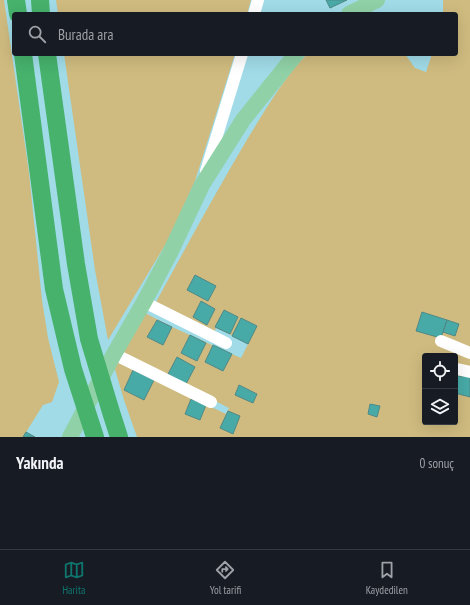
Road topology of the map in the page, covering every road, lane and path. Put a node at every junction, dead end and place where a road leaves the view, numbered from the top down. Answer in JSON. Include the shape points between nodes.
{"nodes":[{"id":1,"x":16,"y":0,"type":"edge"},
{"id":2,"x":40,"y":0,"type":"edge"},
{"id":3,"x":258,"y":0,"type":"edge"},
{"id":4,"x":370,"y":1,"type":"edge"},
{"id":5,"x":18,"y":12,"type":"edge"},
{"id":6,"x":41,"y":12,"type":"edge"},
{"id":7,"x":255,"y":12,"type":"edge"},
{"id":8,"x":352,"y":12,"type":"edge"},
{"id":9,"x":24,"y":56,"type":"edge"},
{"id":10,"x":47,"y":56,"type":"edge"},
{"id":11,"x":241,"y":56,"type":"edge"},
{"id":12,"x":294,"y":56,"type":"edge"},
{"id":13,"x":202,"y":185,"type":"junction"},
{"id":14,"x":144,"y":302,"type":"junction"},
{"id":15,"x":441,"y":341,"type":"dead end"},
{"id":16,"x":226,"y":343,"type":"dead end"},
{"id":17,"x":470,"y":353,"type":"edge"},
{"id":18,"x":114,"y":354,"type":"junction"},
{"id":19,"x":458,"y":370,"type":"edge"},
{"id":20,"x":470,"y":372,"type":"edge"},
{"id":21,"x":211,"y":402,"type":"dead end"},
{"id":22,"x":70,"y":437,"type":"edge"},
{"id":23,"x":95,"y":437,"type":"edge"},
{"id":24,"x":119,"y":437,"type":"edge"}],
"edges":[{"from":1,"to":5,"type":"highway"},
{"from":2,"to":6,"type":"highway"},
{"from":3,"to":7,"type":"street"},
{"from":4,"to":8,"type":"main road"},
{"from":9,"to":23,"type":"highway","via":[[54,289],[72,369]]},
{"from":10,"to":24,"type":"highway","via":[[89,339]]},
{"from":11,"to":13,"type":"street"},
{"from":12,"to":13,"type":"main road","via":[[243,120]]},
{"from":13,"to":14,"type":"main road"},
{"from":14,"to":16,"type":"street"},
{"from":14,"to":18,"type":"main road"},
{"from":15,"to":17,"type":"street"},
{"from":18,"to":21,"type":"street"},
{"from":18,"to":22,"type":"main road"},
{"from":19,"to":20,"type":"street"}]}
